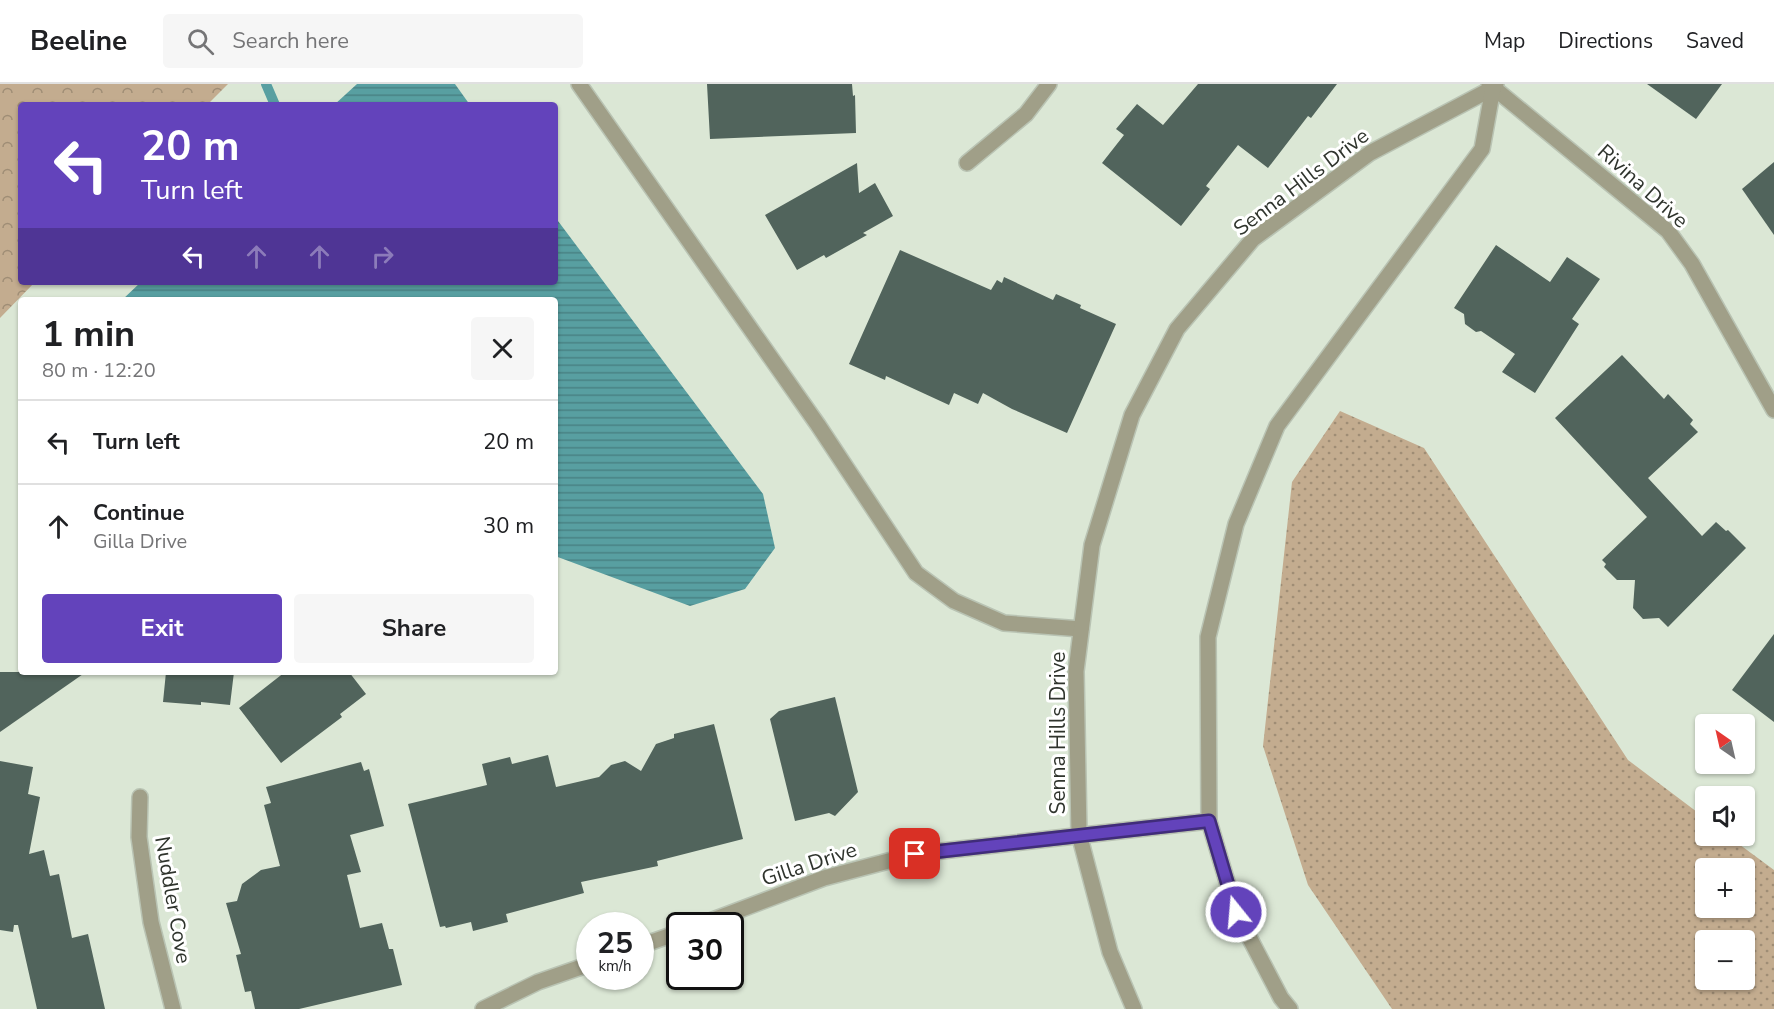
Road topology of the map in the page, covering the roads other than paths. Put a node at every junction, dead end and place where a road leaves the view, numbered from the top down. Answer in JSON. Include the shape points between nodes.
{"nodes":[{"id":1,"x":579,"y":84,"type":"edge"},
{"id":2,"x":1049,"y":84,"type":"edge"},
{"id":3,"x":1493,"y":85,"type":"edge"},
{"id":4,"x":967,"y":163,"type":"dead end"},
{"id":5,"x":1774,"y":410,"type":"edge"},
{"id":6,"x":1081,"y":629,"type":"junction"},
{"id":7,"x":140,"y":797,"type":"dead end"},
{"id":8,"x":1209,"y":821,"type":"junction"},
{"id":9,"x":1079,"y":834,"type":"junction"},
{"id":10,"x":734,"y":912,"type":"edge"},
{"id":11,"x":576,"y":969,"type":"edge"},
{"id":12,"x":173,"y":1009,"type":"edge"},
{"id":13,"x":483,"y":1009,"type":"edge"},
{"id":14,"x":1134,"y":1009,"type":"edge"},
{"id":15,"x":1290,"y":1009,"type":"edge"}],
"edges":[{"from":1,"to":6,"type":"street","via":[[818,425],[916,573],[954,601],[1004,622]]},
{"from":2,"to":4,"type":"street","via":[[1026,114]]},
{"from":3,"to":5,"type":"street","name":"Rivina Drive","via":[[1668,231],[1692,264]]},
{"from":3,"to":6,"type":"street","name":"Senna Hills Drive","via":[[1370,153],[1253,239],[1177,329],[1132,415],[1092,545]]},
{"from":3,"to":8,"type":"street","via":[[1482,149],[1277,426],[1236,524],[1208,637]]},
{"from":6,"to":9,"type":"street","name":"Senna Hills Drive","via":[[1076,671]]},
{"from":7,"to":12,"type":"street","name":"Nuddler Cove","via":[[139,837],[151,922]]},
{"from":8,"to":9,"type":"street","name":"Gilla Drive"},
{"from":8,"to":15,"type":"street","via":[[1236,912]]},
{"from":9,"to":10,"type":"street","name":"Gilla Drive","via":[[915,854],[824,878]]},
{"from":9,"to":14,"type":"street","name":"Senna Hills Drive","via":[[1110,952]]},
{"from":11,"to":13,"type":"street"}]}
